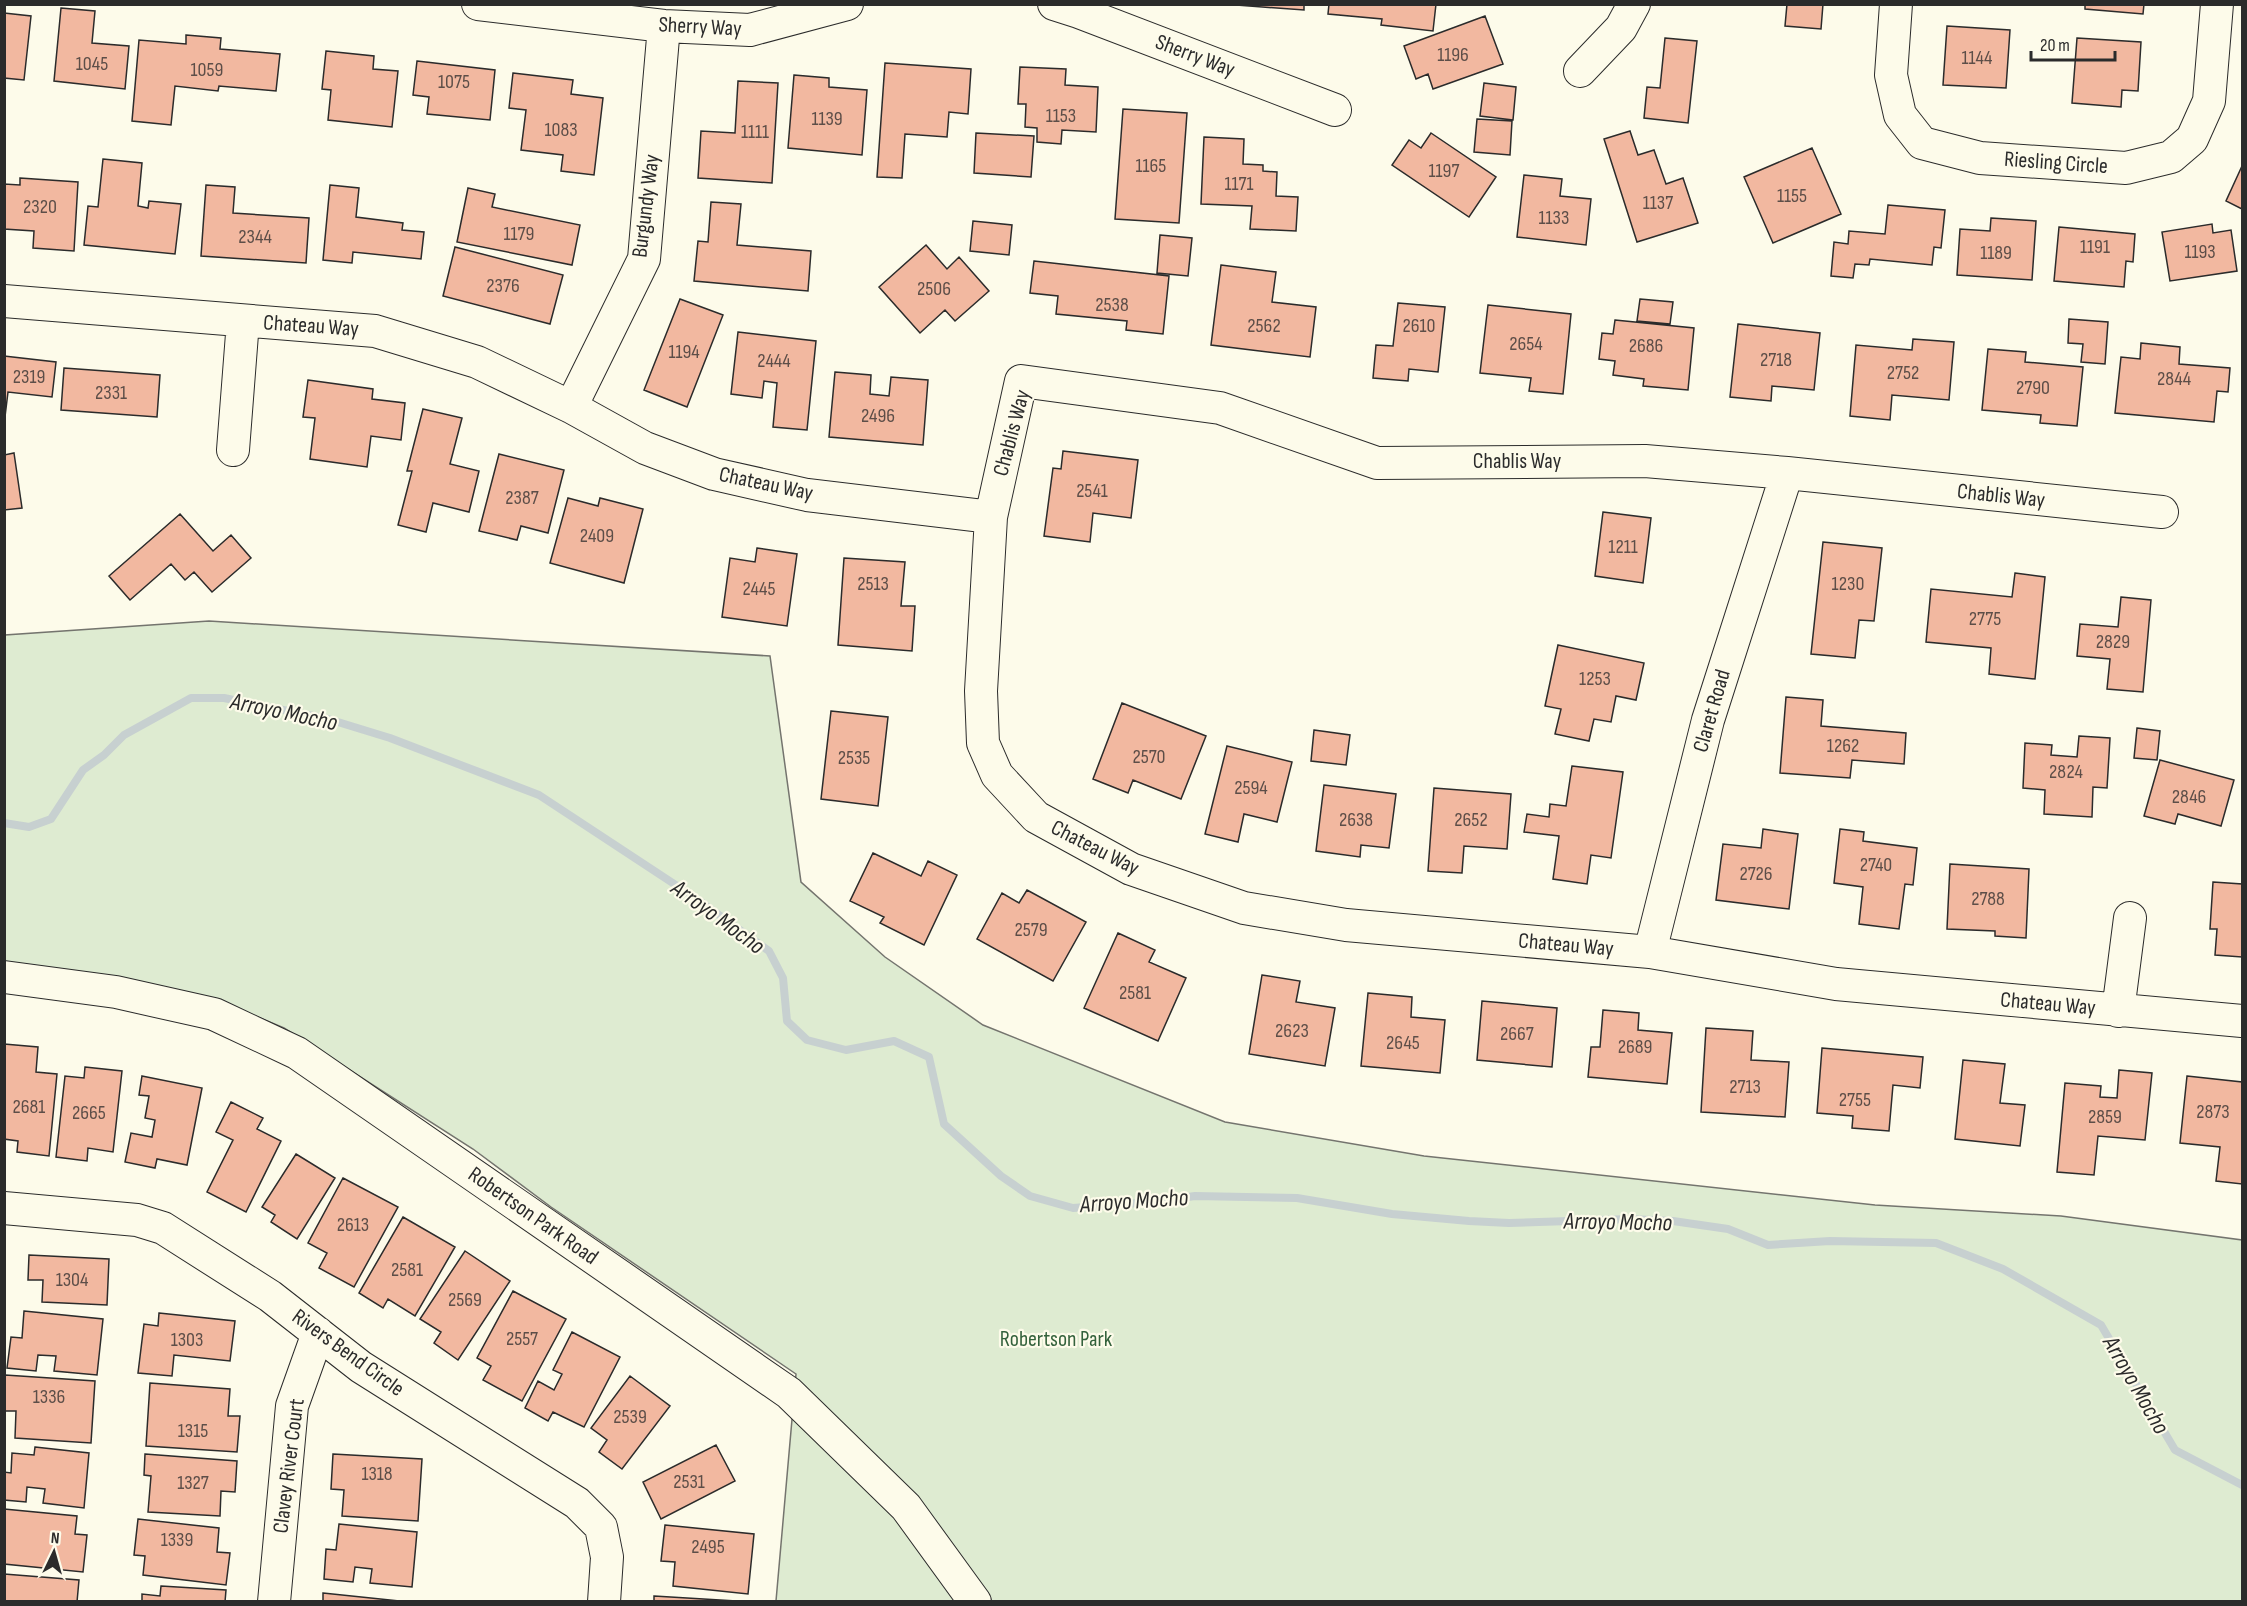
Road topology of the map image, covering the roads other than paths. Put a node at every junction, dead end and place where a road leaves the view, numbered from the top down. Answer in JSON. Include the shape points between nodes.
{"nodes":[{"id":1,"x":478,"y":4,"type":"edge"},
{"id":2,"x":848,"y":4,"type":"edge"},
{"id":3,"x":1054,"y":4,"type":"edge"},
{"id":4,"x":1634,"y":4,"type":"edge"},
{"id":5,"x":1896,"y":4,"type":"edge"},
{"id":6,"x":2217,"y":4,"type":"edge"},
{"id":7,"x":664,"y":26,"type":"junction"},
{"id":8,"x":1580,"y":71,"type":"dead end"},
{"id":9,"x":1335,"y":110,"type":"dead end"},
{"id":10,"x":4,"y":301,"type":"edge"},
{"id":11,"x":243,"y":321,"type":"junction"},
{"id":12,"x":571,"y":407,"type":"junction"},
{"id":13,"x":233,"y":450,"type":"dead end"},
{"id":14,"x":1787,"y":473,"type":"junction"},
{"id":15,"x":2162,"y":512,"type":"dead end"},
{"id":16,"x":991,"y":518,"type":"junction"},
{"id":17,"x":2130,"y":918,"type":"dead end"},
{"id":18,"x":1650,"y":952,"type":"junction"},
{"id":19,"x":4,"y":978,"type":"edge"},
{"id":20,"x":2118,"y":1011,"type":"junction"},
{"id":21,"x":2242,"y":1021,"type":"edge"},
{"id":22,"x":4,"y":1208,"type":"edge"},
{"id":23,"x":318,"y":1333,"type":"junction"},
{"id":24,"x":274,"y":1602,"type":"edge"},
{"id":25,"x":604,"y":1602,"type":"edge"},
{"id":26,"x":975,"y":1602,"type":"edge"}],
"edges":[{"from":1,"to":7,"type":"street","name":"Sherry Way"},
{"from":2,"to":7,"type":"street","name":"Sherry Way","via":[[750,30]]},
{"from":3,"to":9,"type":"street","name":"Sherry Way"},
{"from":4,"to":8,"type":"street","via":[[1621,28]]},
{"from":5,"to":6,"type":"street","name":"Riesling Circle","via":[[1890,75],[1900,115],[1922,143],[1980,158],[2126,168],[2171,157],[2192,139],[2209,101]]},
{"from":7,"to":12,"type":"street","name":"Burgundy Way","via":[[644,259]]},
{"from":10,"to":11,"type":"street","name":"Chateau Way"},
{"from":11,"to":12,"type":"street","name":"Chateau Way","via":[[375,331],[477,362]]},
{"from":11,"to":13,"type":"street","name":"Chateau Way"},
{"from":12,"to":16,"type":"street","name":"Chateau Way","via":[[645,448],[714,474],[807,495]]},
{"from":14,"to":15,"type":"street","name":"Chablis Way"},
{"from":14,"to":16,"type":"street","name":"Chablis Way","via":[[1645,461],[1377,463],[1220,408],[1021,381]]},
{"from":14,"to":18,"type":"street","name":"Claret Road","via":[[1708,720]]},
{"from":16,"to":18,"type":"street","name":"Chateau Way","via":[[981,691],[983,742],[997,775],[1036,817],[1131,869],[1244,908],[1346,926]]},
{"from":17,"to":20,"type":"street"},
{"from":18,"to":20,"type":"street","name":"Chateau Way","via":[[1836,984]]},
{"from":19,"to":26,"type":"street","name":"Robertson Park Road","via":[[116,992],[214,1014],[297,1053],[789,1393],[906,1507]]},
{"from":20,"to":21,"type":"street","name":"Chateau Way"},
{"from":22,"to":23,"type":"street","name":"Rivers Bend Circle","via":[[136,1220],[163,1228],[270,1296]]},
{"from":23,"to":24,"type":"street","name":"Clavey River Court","via":[[292,1406]]},
{"from":23,"to":25,"type":"street","name":"Rivers Bend Circle","via":[[361,1367],[577,1503],[601,1527],[607,1557]]}]}
